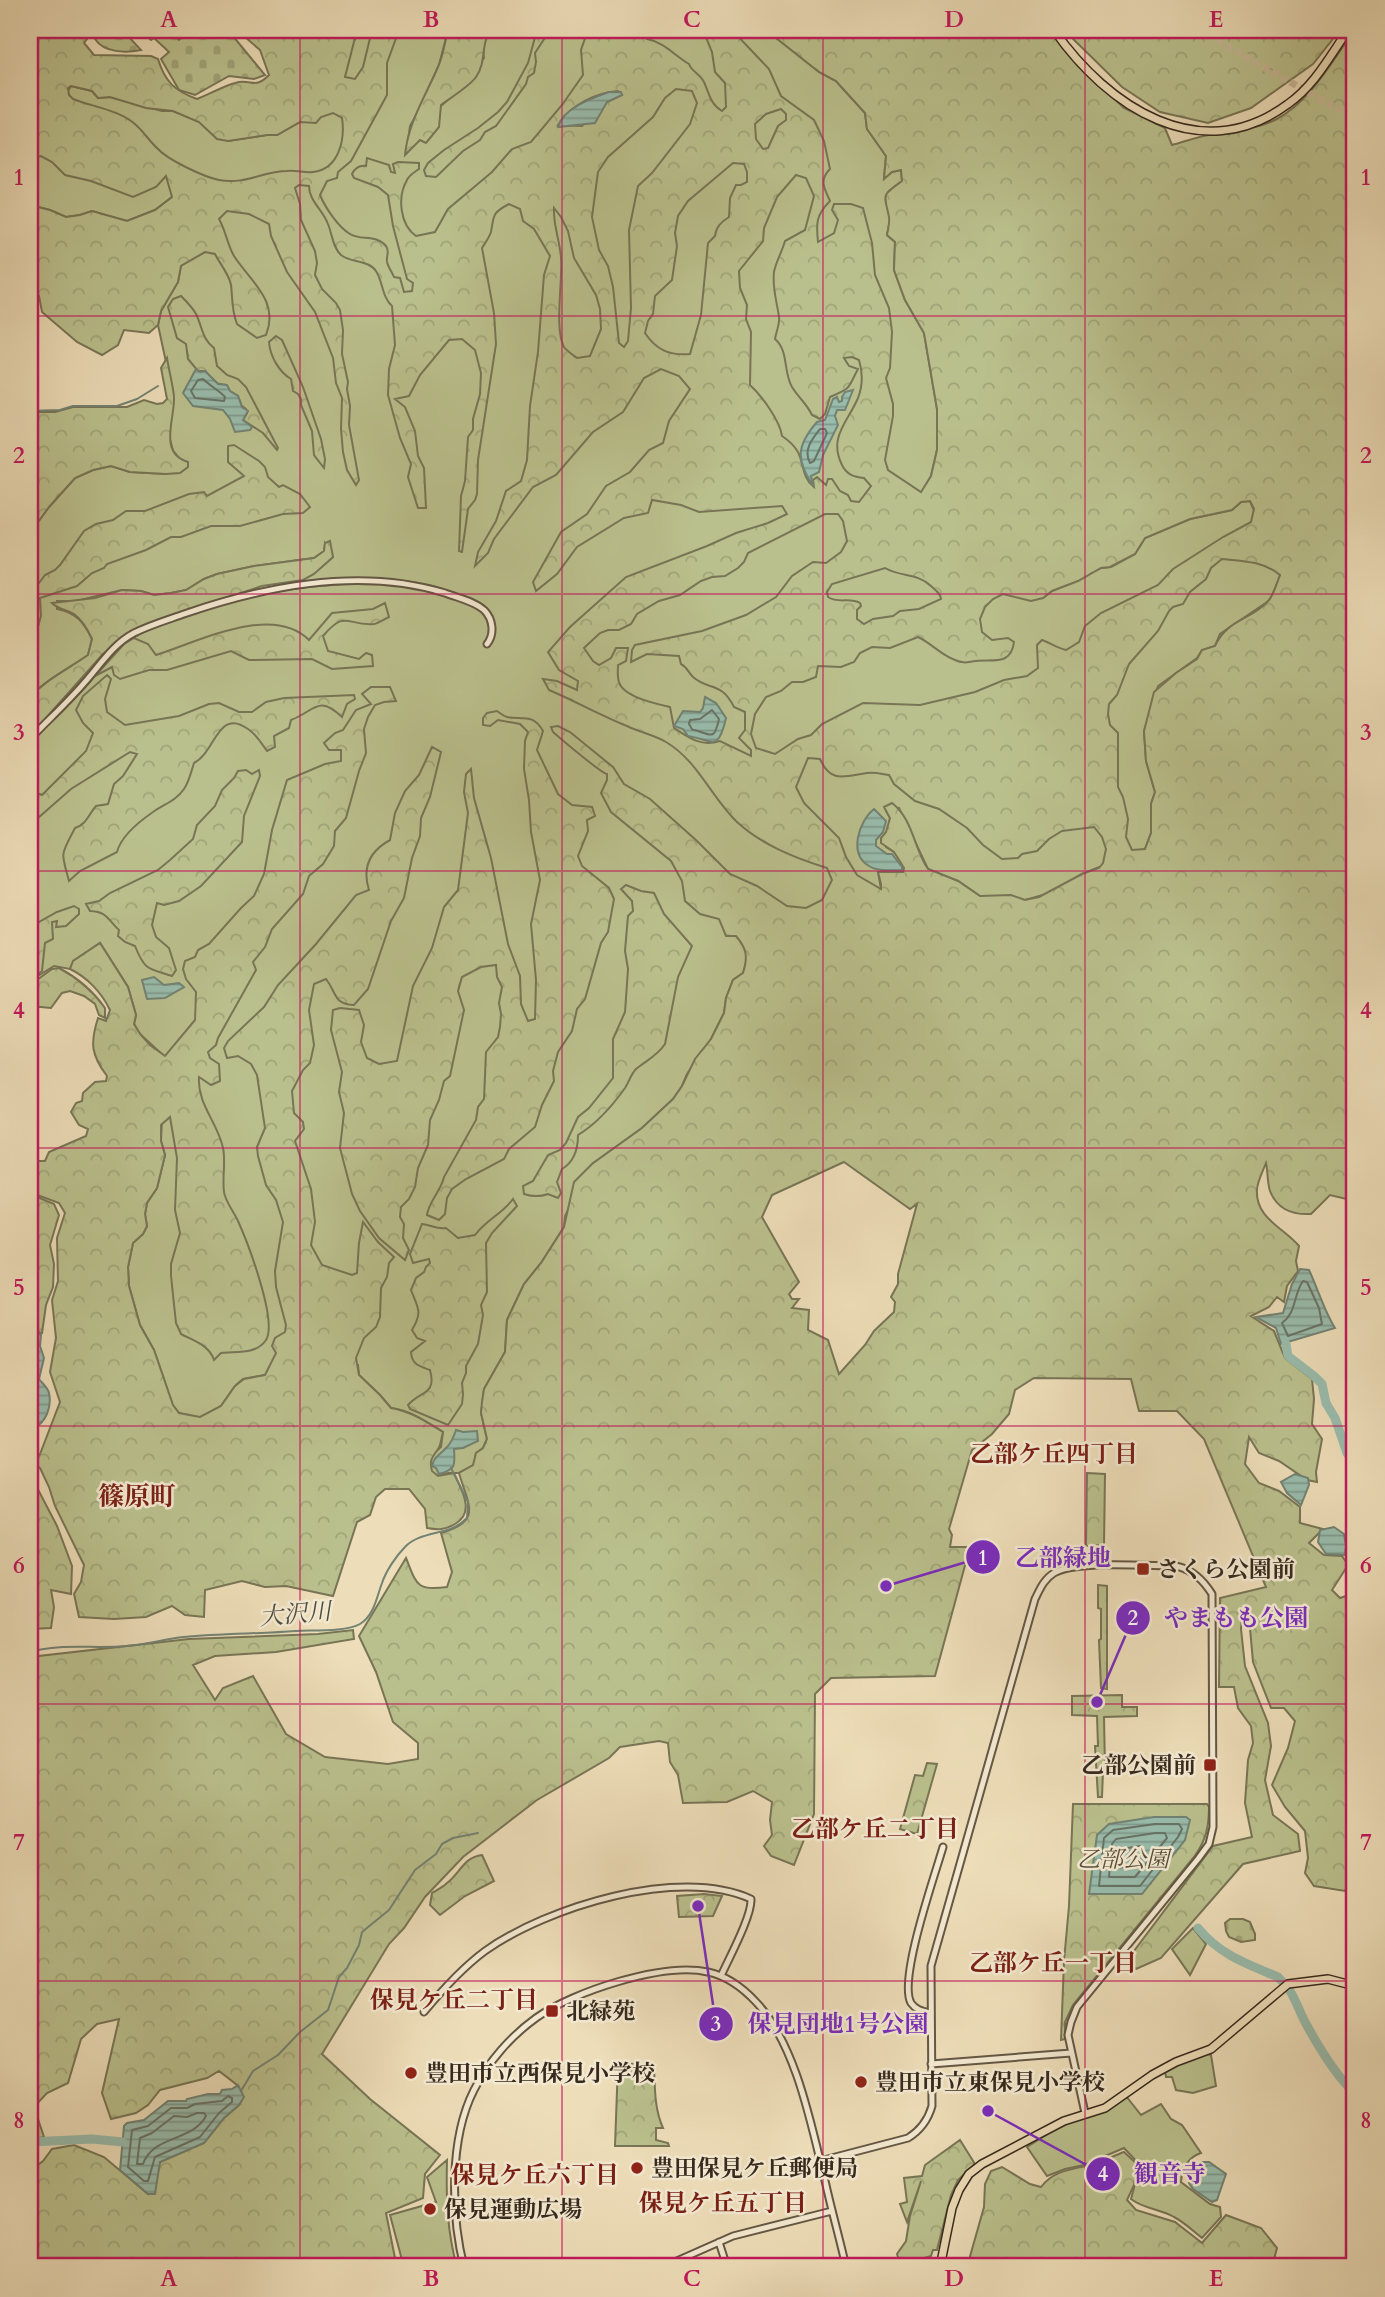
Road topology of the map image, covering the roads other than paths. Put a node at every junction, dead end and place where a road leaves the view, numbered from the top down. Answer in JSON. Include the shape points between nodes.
{"nodes":[{"id":1,"x":1054,"y":30,"type":"edge"},
{"id":2,"x":1348,"y":30,"type":"edge"},
{"id":3,"x":487,"y":644,"type":"dead end"},
{"id":4,"x":30,"y":739,"type":"edge"},
{"id":5,"x":943,"y":1847,"type":"dead end"},
{"id":6,"x":721,"y":1976,"type":"junction"},
{"id":7,"x":1355,"y":1986,"type":"edge"},
{"id":8,"x":425,"y":2011,"type":"dead end"},
{"id":9,"x":930,"y":2013,"type":"junction"},
{"id":10,"x":1071,"y":2053,"type":"junction"},
{"id":11,"x":931,"y":2064,"type":"junction"},
{"id":12,"x":1085,"y":2113,"type":"junction"},
{"id":13,"x":820,"y":2161,"type":"junction"},
{"id":14,"x":832,"y":2211,"type":"junction"},
{"id":15,"x":719,"y":2242,"type":"junction"},
{"id":16,"x":464,"y":2267,"type":"edge"},
{"id":17,"x":663,"y":2267,"type":"edge"},
{"id":18,"x":727,"y":2267,"type":"edge"},
{"id":19,"x":846,"y":2267,"type":"edge"},
{"id":20,"x":940,"y":2267,"type":"edge"}],
"edges":[{"from":1,"to":2,"type":"main road","via":[[1098,80],[1140,113],[1176,127],[1211,131],[1251,124],[1289,104],[1308,86]]},
{"from":3,"to":4,"type":"street","via":[[493,634],[491,622],[481,608],[410,584],[339,582],[234,598],[133,633]]},
{"from":5,"to":9,"type":"street","via":[[908,1981],[911,2003]]},
{"from":6,"to":8,"type":"street","via":[[751,1899],[714,1888],[662,1888],[622,1894],[514,1933],[461,1971]]},
{"from":6,"to":13,"type":"street","via":[[759,2005],[783,2045],[805,2101]]},
{"from":6,"to":16,"type":"street","via":[[696,1970],[666,1972],[588,1992],[537,2017],[502,2050],[474,2090],[460,2133],[454,2198]]},
{"from":7,"to":12,"type":"main road","via":[[1328,1979],[1285,1985],[1211,2049],[1152,2075],[1105,2108]]},
{"from":9,"to":10,"type":"street","via":[[931,1966],[1041,1586],[1054,1573],[1077,1566],[1182,1568],[1199,1577],[1212,1594],[1213,1828],[1198,1859],[1077,2007],[1068,2035]]},
{"from":9,"to":11,"type":"street"},
{"from":10,"to":11,"type":"street"},
{"from":10,"to":12,"type":"street"},
{"from":11,"to":13,"type":"street","via":[[932,2105],[916,2133],[899,2142]]},
{"from":12,"to":20,"type":"main road","via":[[969,2174],[952,2208]]},
{"from":13,"to":14,"type":"street"},
{"from":14,"to":15,"type":"street"},
{"from":14,"to":19,"type":"street"},
{"from":15,"to":17,"type":"street"},
{"from":15,"to":18,"type":"street"}]}
